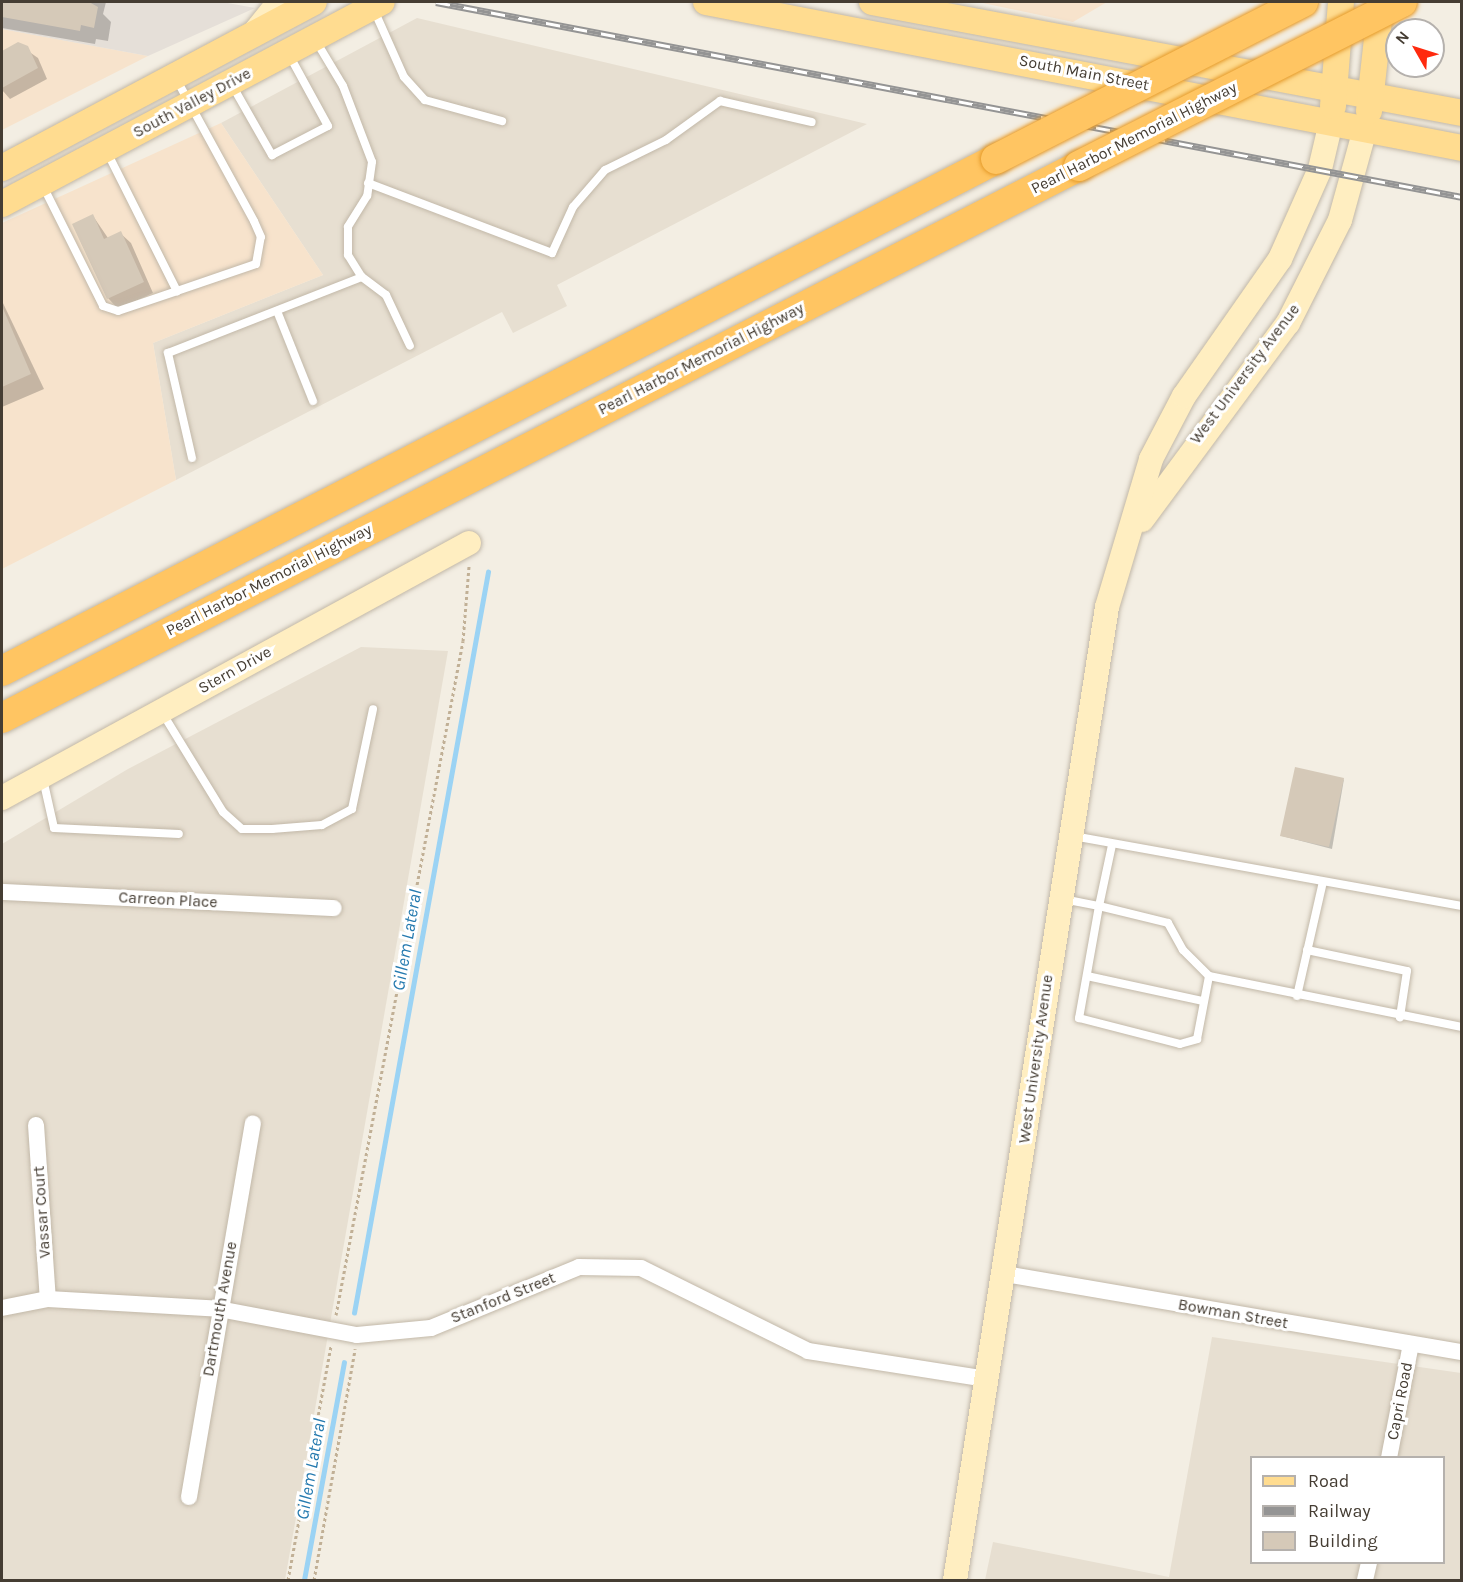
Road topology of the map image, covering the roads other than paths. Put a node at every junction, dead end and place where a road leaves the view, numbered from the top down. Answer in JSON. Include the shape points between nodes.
{"nodes":[{"id":1,"x":279,"y":2,"type":"edge"},
{"id":2,"x":314,"y":2,"type":"edge"},
{"id":3,"x":706,"y":2,"type":"edge"},
{"id":4,"x":872,"y":2,"type":"edge"},
{"id":5,"x":1296,"y":2,"type":"edge"},
{"id":6,"x":1303,"y":2,"type":"edge"},
{"id":7,"x":1341,"y":2,"type":"edge"},
{"id":8,"x":1381,"y":2,"type":"edge"},
{"id":9,"x":1402,"y":2,"type":"edge"},
{"id":10,"x":377,"y":4,"type":"edge"},
{"id":11,"x":1263,"y":22,"type":"junction"},
{"id":12,"x":254,"y":33,"type":"junction"},
{"id":13,"x":314,"y":38,"type":"junction"},
{"id":14,"x":287,"y":52,"type":"junction"},
{"id":15,"x":174,"y":76,"type":"junction"},
{"id":16,"x":231,"y":82,"type":"junction"},
{"id":17,"x":1335,"y":89,"type":"junction"},
{"id":18,"x":1372,"y":96,"type":"junction"},
{"id":19,"x":189,"y":104,"type":"junction"},
{"id":20,"x":1461,"y":113,"type":"edge"},
{"id":21,"x":502,"y":121,"type":"dead end"},
{"id":22,"x":812,"y":122,"type":"dead end"},
{"id":23,"x":1331,"y":122,"type":"junction"},
{"id":24,"x":1365,"y":129,"type":"junction"},
{"id":25,"x":1461,"y":148,"type":"edge"},
{"id":26,"x":106,"y":149,"type":"junction"},
{"id":27,"x":2,"y":168,"type":"edge"},
{"id":28,"x":41,"y":182,"type":"junction"},
{"id":29,"x":368,"y":183,"type":"junction"},
{"id":30,"x":2,"y":204,"type":"edge"},
{"id":31,"x":362,"y":277,"type":"junction"},
{"id":32,"x":177,"y":291,"type":"junction"},
{"id":33,"x":277,"y":311,"type":"junction"},
{"id":34,"x":410,"y":346,"type":"dead end"},
{"id":35,"x":313,"y":401,"type":"dead end"},
{"id":36,"x":192,"y":459,"type":"dead end"},
{"id":37,"x":1129,"y":540,"type":"junction"},
{"id":38,"x":469,"y":543,"type":"road end"},
{"id":39,"x":2,"y":671,"type":"edge"},
{"id":40,"x":373,"y":709,"type":"dead end"},
{"id":41,"x":161,"y":711,"type":"junction"},
{"id":42,"x":2,"y":718,"type":"edge"},
{"id":43,"x":43,"y":775,"type":"junction"},
{"id":44,"x":2,"y":798,"type":"edge"},
{"id":45,"x":179,"y":834,"type":"dead end"},
{"id":46,"x":1070,"y":835,"type":"junction"},
{"id":47,"x":1112,"y":845,"type":"junction"},
{"id":48,"x":1323,"y":882,"type":"junction"},
{"id":49,"x":2,"y":892,"type":"edge"},
{"id":50,"x":1059,"y":898,"type":"junction"},
{"id":51,"x":1100,"y":906,"type":"junction"},
{"id":52,"x":1461,"y":906,"type":"edge"},
{"id":53,"x":334,"y":908,"type":"dead end"},
{"id":54,"x":1306,"y":950,"type":"junction"},
{"id":55,"x":1087,"y":976,"type":"junction"},
{"id":56,"x":1209,"y":976,"type":"junction"},
{"id":57,"x":1297,"y":996,"type":"junction"},
{"id":58,"x":1203,"y":1001,"type":"junction"},
{"id":59,"x":1400,"y":1017,"type":"junction"},
{"id":60,"x":1461,"y":1027,"type":"edge"},
{"id":61,"x":254,"y":1123,"type":"dead end"},
{"id":62,"x":36,"y":1125,"type":"dead end"},
{"id":63,"x":1005,"y":1274,"type":"junction"},
{"id":64,"x":48,"y":1299,"type":"junction"},
{"id":65,"x":2,"y":1308,"type":"edge"},
{"id":66,"x":219,"y":1309,"type":"junction"},
{"id":67,"x":1411,"y":1344,"type":"junction"},
{"id":68,"x":1461,"y":1352,"type":"edge"},
{"id":69,"x":987,"y":1379,"type":"junction"},
{"id":70,"x":1389,"y":1456,"type":"edge"},
{"id":71,"x":189,"y":1497,"type":"dead end"},
{"id":72,"x":1369,"y":1564,"type":"edge"},
{"id":73,"x":955,"y":1581,"type":"edge"},
{"id":74,"x":1365,"y":1581,"type":"edge"}],
"edges":[{"from":1,"to":12,"type":"street"},
{"from":2,"to":12,"type":"main road","name":"South Valley Drive"},
{"from":3,"to":23,"type":"main road","name":"South Main Street"},
{"from":4,"to":17,"type":"main road","name":"South Main Street"},
{"from":5,"to":11,"type":"highway","bridge":true},
{"from":6,"to":11,"type":"highway","bridge":true},
{"from":7,"to":17,"type":"main road","name":"West University Avenue"},
{"from":8,"to":18,"type":"main road","name":"West University Avenue"},
{"from":9,"to":42,"type":"highway","name":"Pearl Harbor Memorial Highway","bridge":true},
{"from":10,"to":13,"type":"main road","name":"South Valley Drive"},
{"from":10,"to":21,"type":"lane","via":[[404,77],[425,100]]},
{"from":11,"to":39,"type":"highway","bridge":true},
{"from":12,"to":15,"type":"main road","name":"South Valley Drive"},
{"from":13,"to":14,"type":"main road","name":"South Valley Drive"},
{"from":13,"to":29,"type":"lane","via":[[361,128],[372,162]]},
{"from":14,"to":16,"type":"main road","name":"South Valley Drive"},
{"from":14,"to":16,"type":"lane","via":[[328,126],[272,155]]},
{"from":15,"to":19,"type":"lane"},
{"from":15,"to":27,"type":"main road","name":"South Valley Drive"},
{"from":16,"to":19,"type":"main road","name":"South Valley Drive"},
{"from":17,"to":18,"type":"main road","name":"South Main Street"},
{"from":17,"to":23,"type":"main road","name":"West University Avenue"},
{"from":18,"to":20,"type":"main road","name":"South Main Street"},
{"from":18,"to":24,"type":"main road","name":"West University Avenue"},
{"from":19,"to":26,"type":"main road","name":"South Valley Drive"},
{"from":19,"to":32,"type":"lane","via":[[254,221],[262,250],[256,264]]},
{"from":22,"to":29,"type":"lane","via":[[720,100],[666,140],[605,170],[573,207],[552,253]]},
{"from":23,"to":24,"type":"main road","name":"South Main Street"},
{"from":23,"to":37,"type":"street","name":"West University Avenue","via":[[1320,169],[1280,260],[1184,396],[1150,459]]},
{"from":24,"to":25,"type":"main road","name":"South Main Street"},
{"from":24,"to":37,"type":"street","name":"West University Avenue","via":[[1340,220],[1292,315],[1172,472]]},
{"from":26,"to":28,"type":"main road","name":"South Valley Drive"},
{"from":26,"to":32,"type":"lane"},
{"from":28,"to":30,"type":"main road","name":"South Valley Drive"},
{"from":28,"to":32,"type":"lane","via":[[103,306],[118,311]]},
{"from":29,"to":31,"type":"lane","via":[[348,226],[348,255]]},
{"from":31,"to":33,"type":"lane"},
{"from":31,"to":34,"type":"lane","via":[[386,295]]},
{"from":33,"to":35,"type":"lane"},
{"from":33,"to":36,"type":"lane","via":[[168,353]]},
{"from":37,"to":46,"type":"street","name":"West University Avenue","via":[[1107,607]]},
{"from":38,"to":41,"type":"street","name":"Stern Drive"},
{"from":40,"to":41,"type":"lane","via":[[352,809],[322,825],[262,829],[243,829],[223,812]]},
{"from":41,"to":43,"type":"street","name":"Stern Drive"},
{"from":43,"to":44,"type":"street","name":"Stern Drive"},
{"from":43,"to":45,"type":"lane","via":[[54,828]]},
{"from":46,"to":47,"type":"lane"},
{"from":46,"to":50,"type":"street","name":"West University Avenue"},
{"from":47,"to":48,"type":"lane"},
{"from":47,"to":51,"type":"lane"},
{"from":48,"to":52,"type":"lane"},
{"from":48,"to":54,"type":"lane"},
{"from":49,"to":53,"type":"street","name":"Carreon Place"},
{"from":50,"to":51,"type":"lane"},
{"from":50,"to":63,"type":"street","name":"West University Avenue"},
{"from":51,"to":55,"type":"lane"},
{"from":51,"to":56,"type":"lane","via":[[1168,923],[1183,950]]},
{"from":54,"to":57,"type":"lane"},
{"from":54,"to":59,"type":"lane","via":[[1407,971]]},
{"from":55,"to":58,"type":"lane"},
{"from":55,"to":58,"type":"lane","via":[[1079,1018],[1180,1044],[1197,1039]]},
{"from":56,"to":57,"type":"lane"},
{"from":56,"to":58,"type":"lane"},
{"from":57,"to":59,"type":"lane"},
{"from":59,"to":60,"type":"lane"},
{"from":61,"to":66,"type":"street","name":"Dartmouth Avenue"},
{"from":62,"to":64,"type":"street","name":"Vassar Court"},
{"from":63,"to":67,"type":"street","name":"Bowman Street"},
{"from":63,"to":69,"type":"street","name":"West University Avenue"},
{"from":64,"to":65,"type":"street","name":"Stanford Street"},
{"from":64,"to":66,"type":"street","name":"Stanford Street"},
{"from":66,"to":69,"type":"street","name":"Stanford Street","via":[[357,1335],[430,1328],[579,1267],[641,1268],[808,1351]]},
{"from":66,"to":71,"type":"street","name":"Dartmouth Avenue"},
{"from":67,"to":68,"type":"street","name":"Bowman Street"},
{"from":67,"to":70,"type":"street","name":"Capri Road"},
{"from":69,"to":73,"type":"street","name":"West University Avenue"},
{"from":72,"to":74,"type":"street"}]}
